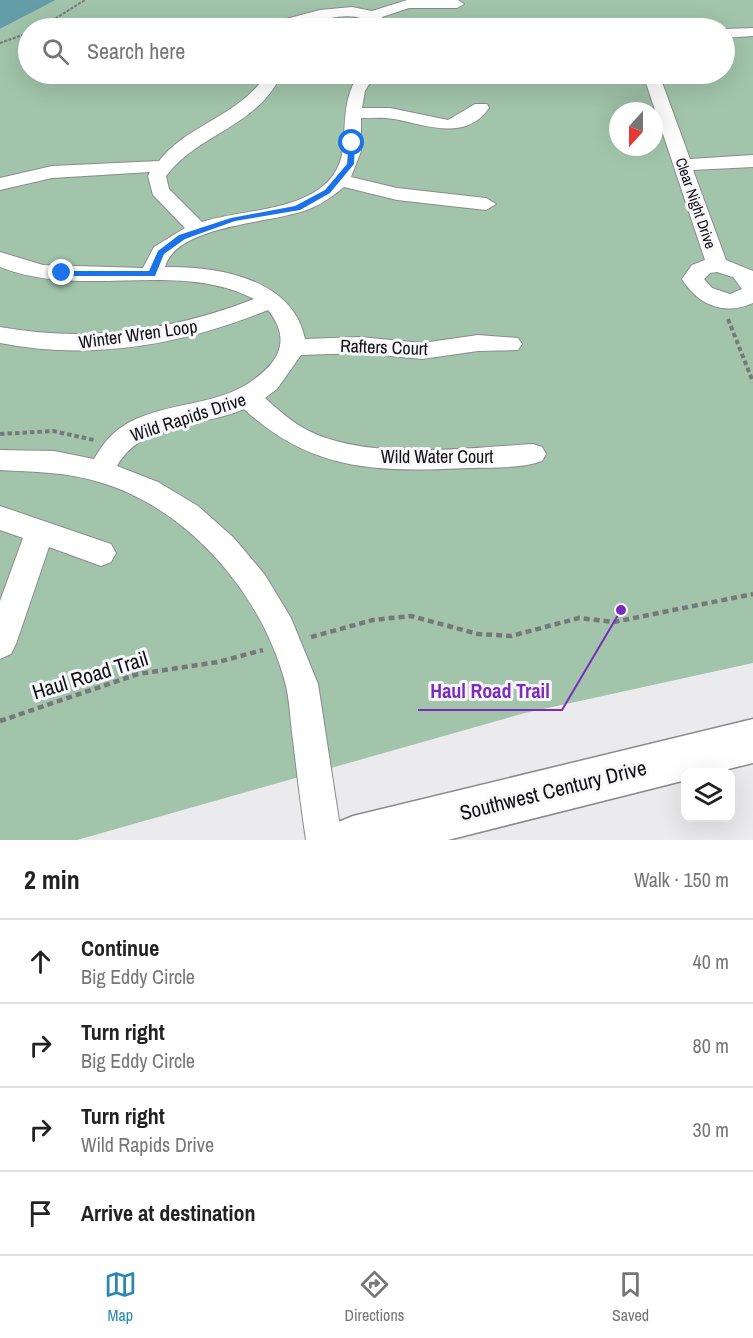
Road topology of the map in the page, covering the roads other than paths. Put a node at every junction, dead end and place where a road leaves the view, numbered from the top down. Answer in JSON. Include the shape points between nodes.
{"nodes":[{"id":1,"x":457,"y":4,"type":"dead end"},
{"id":2,"x":372,"y":16,"type":"junction"},
{"id":3,"x":299,"y":18,"type":"edge"},
{"id":4,"x":375,"y":18,"type":"edge"},
{"id":5,"x":753,"y":32,"type":"edge"},
{"id":6,"x":735,"y":33,"type":"edge"},
{"id":7,"x":270,"y":84,"type":"edge"},
{"id":8,"x":361,"y":84,"type":"edge"},
{"id":9,"x":655,"y":84,"type":"edge"},
{"id":10,"x":480,"y":108,"type":"dead end"},
{"id":11,"x":353,"y":113,"type":"junction"},
{"id":12,"x":753,"y":161,"type":"edge"},
{"id":13,"x":683,"y":165,"type":"junction"},
{"id":14,"x":163,"y":166,"type":"junction"},
{"id":15,"x":339,"y":180,"type":"junction"},
{"id":16,"x":0,"y":184,"type":"edge"},
{"id":17,"x":486,"y":204,"type":"dead end"},
{"id":18,"x":199,"y":230,"type":"junction"},
{"id":19,"x":3,"y":264,"type":"edge"},
{"id":20,"x":717,"y":265,"type":"junction"},
{"id":21,"x":152,"y":274,"type":"junction"},
{"id":22,"x":272,"y":300,"type":"junction"},
{"id":23,"x":0,"y":335,"type":"edge"},
{"id":24,"x":510,"y":344,"type":"dead end"},
{"id":25,"x":294,"y":347,"type":"junction"},
{"id":26,"x":249,"y":398,"type":"junction"},
{"id":27,"x":533,"y":454,"type":"dead end"},
{"id":28,"x":108,"y":459,"type":"junction"},
{"id":29,"x":0,"y":460,"type":"edge"},
{"id":30,"x":0,"y":518,"type":"edge"},
{"id":31,"x":40,"y":531,"type":"junction"},
{"id":32,"x":101,"y":553,"type":"dead end"},
{"id":33,"x":0,"y":644,"type":"edge"},
{"id":34,"x":753,"y":741,"type":"edge"},
{"id":35,"x":324,"y":840,"type":"edge"},
{"id":36,"x":353,"y":840,"type":"edge"}],
"edges":[{"from":1,"to":2,"type":"street","via":[[408,4]]},
{"from":2,"to":3,"type":"street","via":[[326,10]]},
{"from":2,"to":4,"type":"street"},
{"from":5,"to":6,"type":"street"},
{"from":7,"to":14,"type":"street","via":[[238,115],[185,146]]},
{"from":8,"to":11,"type":"street"},
{"from":9,"to":13,"type":"street","name":"Clear Night Drive"},
{"from":10,"to":11,"type":"street","via":[[459,124],[446,126],[392,113]]},
{"from":11,"to":15,"type":"street","via":[[351,164]]},
{"from":12,"to":13,"type":"street"},
{"from":13,"to":20,"type":"street","name":"Clear Night Drive"},
{"from":14,"to":16,"type":"street","via":[[52,172]]},
{"from":14,"to":18,"type":"street","via":[[157,176],[160,191]]},
{"from":15,"to":17,"type":"street","via":[[397,194]]},
{"from":15,"to":18,"type":"street","via":[[328,191],[297,208],[233,219]]},
{"from":18,"to":21,"type":"street","via":[[160,253]]},
{"from":19,"to":21,"type":"street","via":[[62,273]]},
{"from":20,"to":20,"type":"street","name":"Clear Night Drive","via":[[696,271],[693,279],[702,292],[721,301],[747,298],[753,291],[752,282],[744,274]]},
{"from":21,"to":22,"type":"street","via":[[195,274],[261,291]]},
{"from":22,"to":23,"type":"street","name":"Winter Wren Loop","via":[[189,330],[144,336],[84,343],[31,343]]},
{"from":22,"to":25,"type":"street","via":[[288,322]]},
{"from":24,"to":25,"type":"street","name":"Rafters Court","via":[[478,343],[422,351],[360,345]]},
{"from":25,"to":26,"type":"street","name":"Wild Rapids Drive","via":[[265,389]]},
{"from":26,"to":27,"type":"street","name":"Wild Water Court","via":[[302,439],[344,452],[394,459]]},
{"from":26,"to":28,"type":"street","name":"Wild Rapids Drive","via":[[139,430],[124,437]]},
{"from":28,"to":29,"type":"street"},
{"from":28,"to":35,"type":"street","via":[[208,529],[237,559],[266,601],[300,679]]},
{"from":30,"to":31,"type":"street"},
{"from":31,"to":32,"type":"street"},
{"from":31,"to":33,"type":"street"},
{"from":34,"to":36,"type":"main road","name":"Southwest Century Drive"}]}
